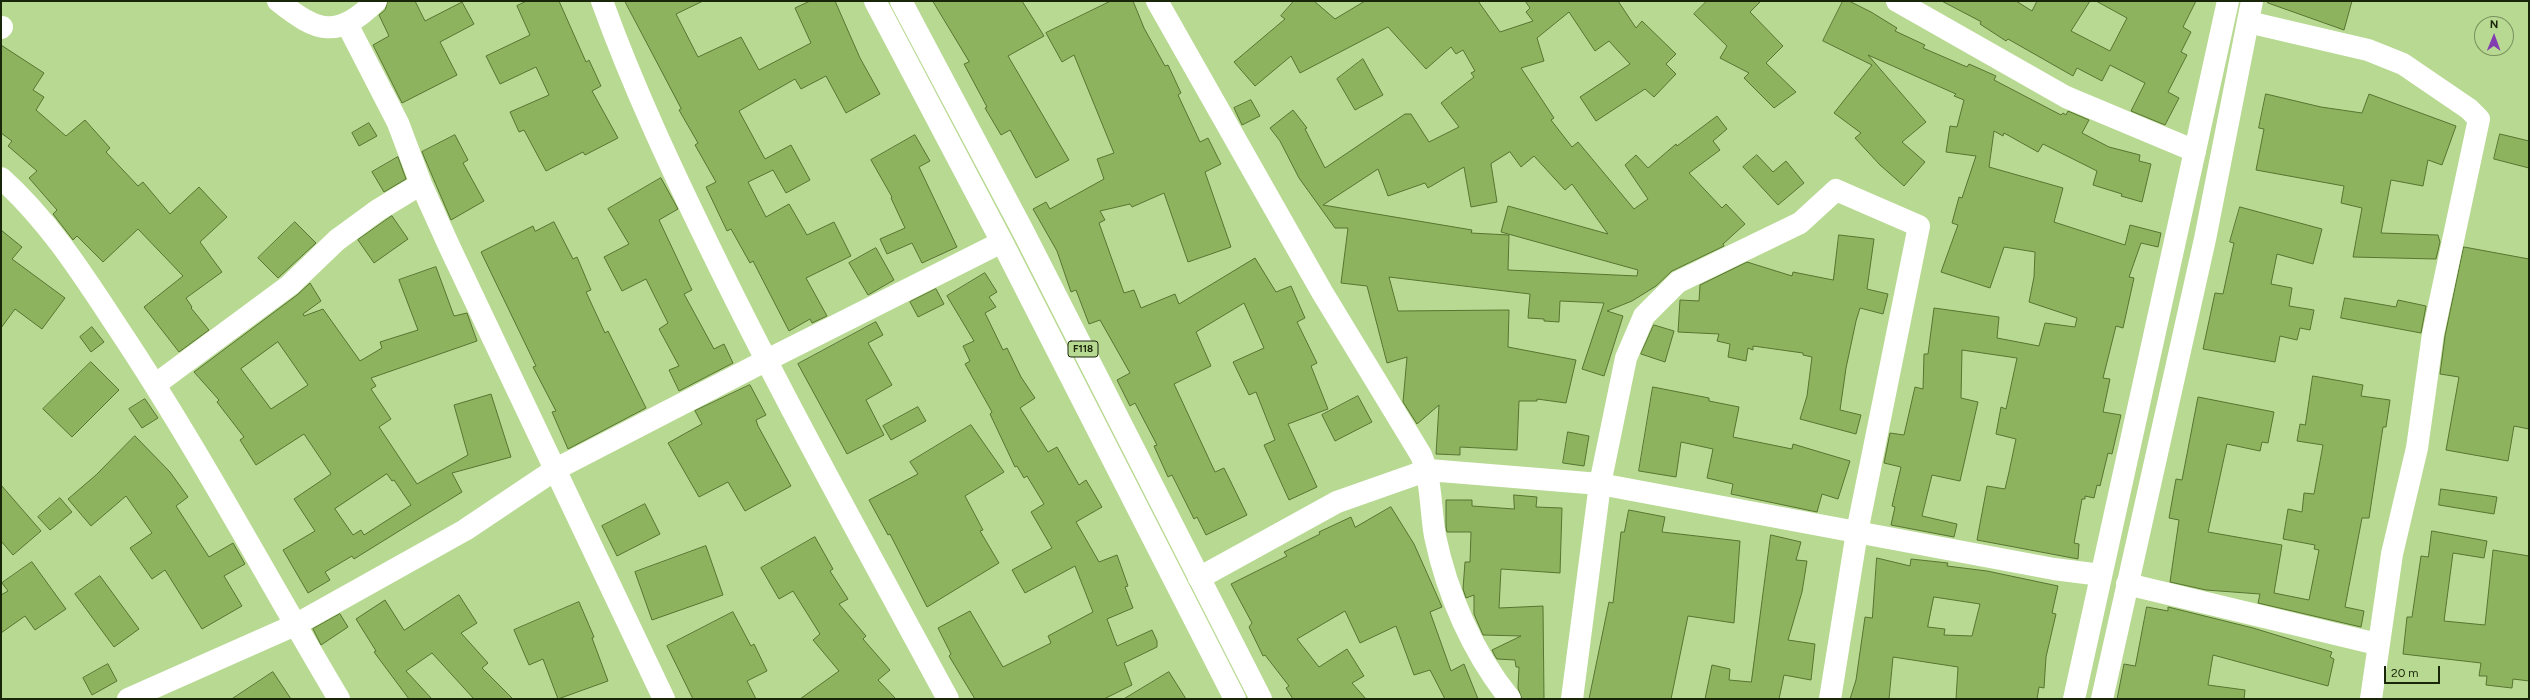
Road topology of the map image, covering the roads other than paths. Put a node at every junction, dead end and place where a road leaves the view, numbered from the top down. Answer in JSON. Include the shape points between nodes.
{"nodes":[{"id":1,"x":278,"y":1,"type":"edge"},
{"id":2,"x":376,"y":1,"type":"edge"},
{"id":3,"x":602,"y":1,"type":"edge"},
{"id":4,"x":875,"y":1,"type":"edge"},
{"id":5,"x":901,"y":1,"type":"edge"},
{"id":6,"x":1158,"y":1,"type":"edge"},
{"id":7,"x":1897,"y":1,"type":"edge"},
{"id":8,"x":2228,"y":1,"type":"edge"},
{"id":9,"x":2252,"y":1,"type":"edge"},
{"id":10,"x":2248,"y":22,"type":"junction"},
{"id":11,"x":347,"y":24,"type":"junction"},
{"id":12,"x":2195,"y":151,"type":"junction"},
{"id":13,"x":1,"y":178,"type":"edge"},
{"id":14,"x":422,"y":184,"type":"junction"},
{"id":15,"x":1002,"y":242,"type":"junction"},
{"id":16,"x":2157,"y":322,"type":"junction"},
{"id":17,"x":2185,"y":327,"type":"junction"},
{"id":18,"x":765,"y":361,"type":"junction"},
{"id":19,"x":156,"y":384,"type":"junction"},
{"id":20,"x":556,"y":470,"type":"junction"},
{"id":21,"x":1428,"y":470,"type":"junction"},
{"id":22,"x":1600,"y":484,"type":"junction"},
{"id":23,"x":1857,"y":532,"type":"junction"},
{"id":24,"x":2101,"y":575,"type":"junction"},
{"id":25,"x":1199,"y":578,"type":"junction"},
{"id":26,"x":2127,"y":584,"type":"junction"},
{"id":27,"x":295,"y":625,"type":"junction"},
{"id":28,"x":2377,"y":644,"type":"junction"},
{"id":29,"x":128,"y":699,"type":"edge"},
{"id":30,"x":339,"y":699,"type":"edge"},
{"id":31,"x":664,"y":699,"type":"edge"},
{"id":32,"x":948,"y":699,"type":"edge"},
{"id":33,"x":1235,"y":699,"type":"edge"},
{"id":34,"x":1261,"y":699,"type":"edge"},
{"id":35,"x":1510,"y":699,"type":"edge"},
{"id":36,"x":1572,"y":699,"type":"edge"},
{"id":37,"x":1830,"y":699,"type":"edge"},
{"id":38,"x":2074,"y":699,"type":"edge"},
{"id":39,"x":2102,"y":699,"type":"edge"},
{"id":40,"x":2371,"y":699,"type":"edge"}],
"edges":[{"from":1,"to":11,"type":"street","via":[[314,26],[328,28]]},
{"from":2,"to":11,"type":"street"},
{"from":3,"to":18,"type":"street","via":[[665,155]]},
{"from":4,"to":15,"type":"street","number":"F118"},
{"from":5,"to":25,"type":"street","number":"F118","via":[[1023,231]]},
{"from":6,"to":21,"type":"street","via":[[1322,292],[1412,438]]},
{"from":7,"to":12,"type":"street","via":[[2066,98]]},
{"from":8,"to":12,"type":"street"},
{"from":9,"to":10,"type":"street"},
{"from":10,"to":17,"type":"street"},
{"from":10,"to":28,"type":"street","via":[[2368,50],[2403,64],[2479,119],[2433,334],[2417,448],[2392,554]]},
{"from":11,"to":14,"type":"street","via":[[398,123]]},
{"from":12,"to":16,"type":"street"},
{"from":13,"to":19,"type":"street","via":[[18,193],[64,247]]},
{"from":14,"to":19,"type":"street","via":[[378,210],[336,240],[290,285]]},
{"from":14,"to":20,"type":"street"},
{"from":15,"to":18,"type":"street"},
{"from":15,"to":33,"type":"street","number":"F118"},
{"from":16,"to":17,"type":"street"},
{"from":16,"to":24,"type":"street"},
{"from":17,"to":26,"type":"street"},
{"from":18,"to":20,"type":"street"},
{"from":18,"to":32,"type":"street"},
{"from":19,"to":27,"type":"street"},
{"from":20,"to":27,"type":"street","via":[[465,530]]},
{"from":20,"to":31,"type":"street"},
{"from":21,"to":22,"type":"street"},
{"from":21,"to":25,"type":"street","via":[[1337,502]]},
{"from":21,"to":35,"type":"street","via":[[1435,536],[1451,592],[1472,640]]},
{"from":22,"to":23,"type":"street"},
{"from":22,"to":23,"type":"street","via":[[1626,358],[1644,316],[1678,282],[1800,224],[1836,190],[1919,226]]},
{"from":22,"to":36,"type":"street"},
{"from":23,"to":24,"type":"street","via":[[2054,569]]},
{"from":23,"to":37,"type":"street"},
{"from":24,"to":38,"type":"street"},
{"from":25,"to":34,"type":"street","number":"F118"},
{"from":26,"to":28,"type":"street"},
{"from":26,"to":39,"type":"street"},
{"from":27,"to":29,"type":"street"},
{"from":27,"to":30,"type":"street"},
{"from":28,"to":40,"type":"street"}]}
